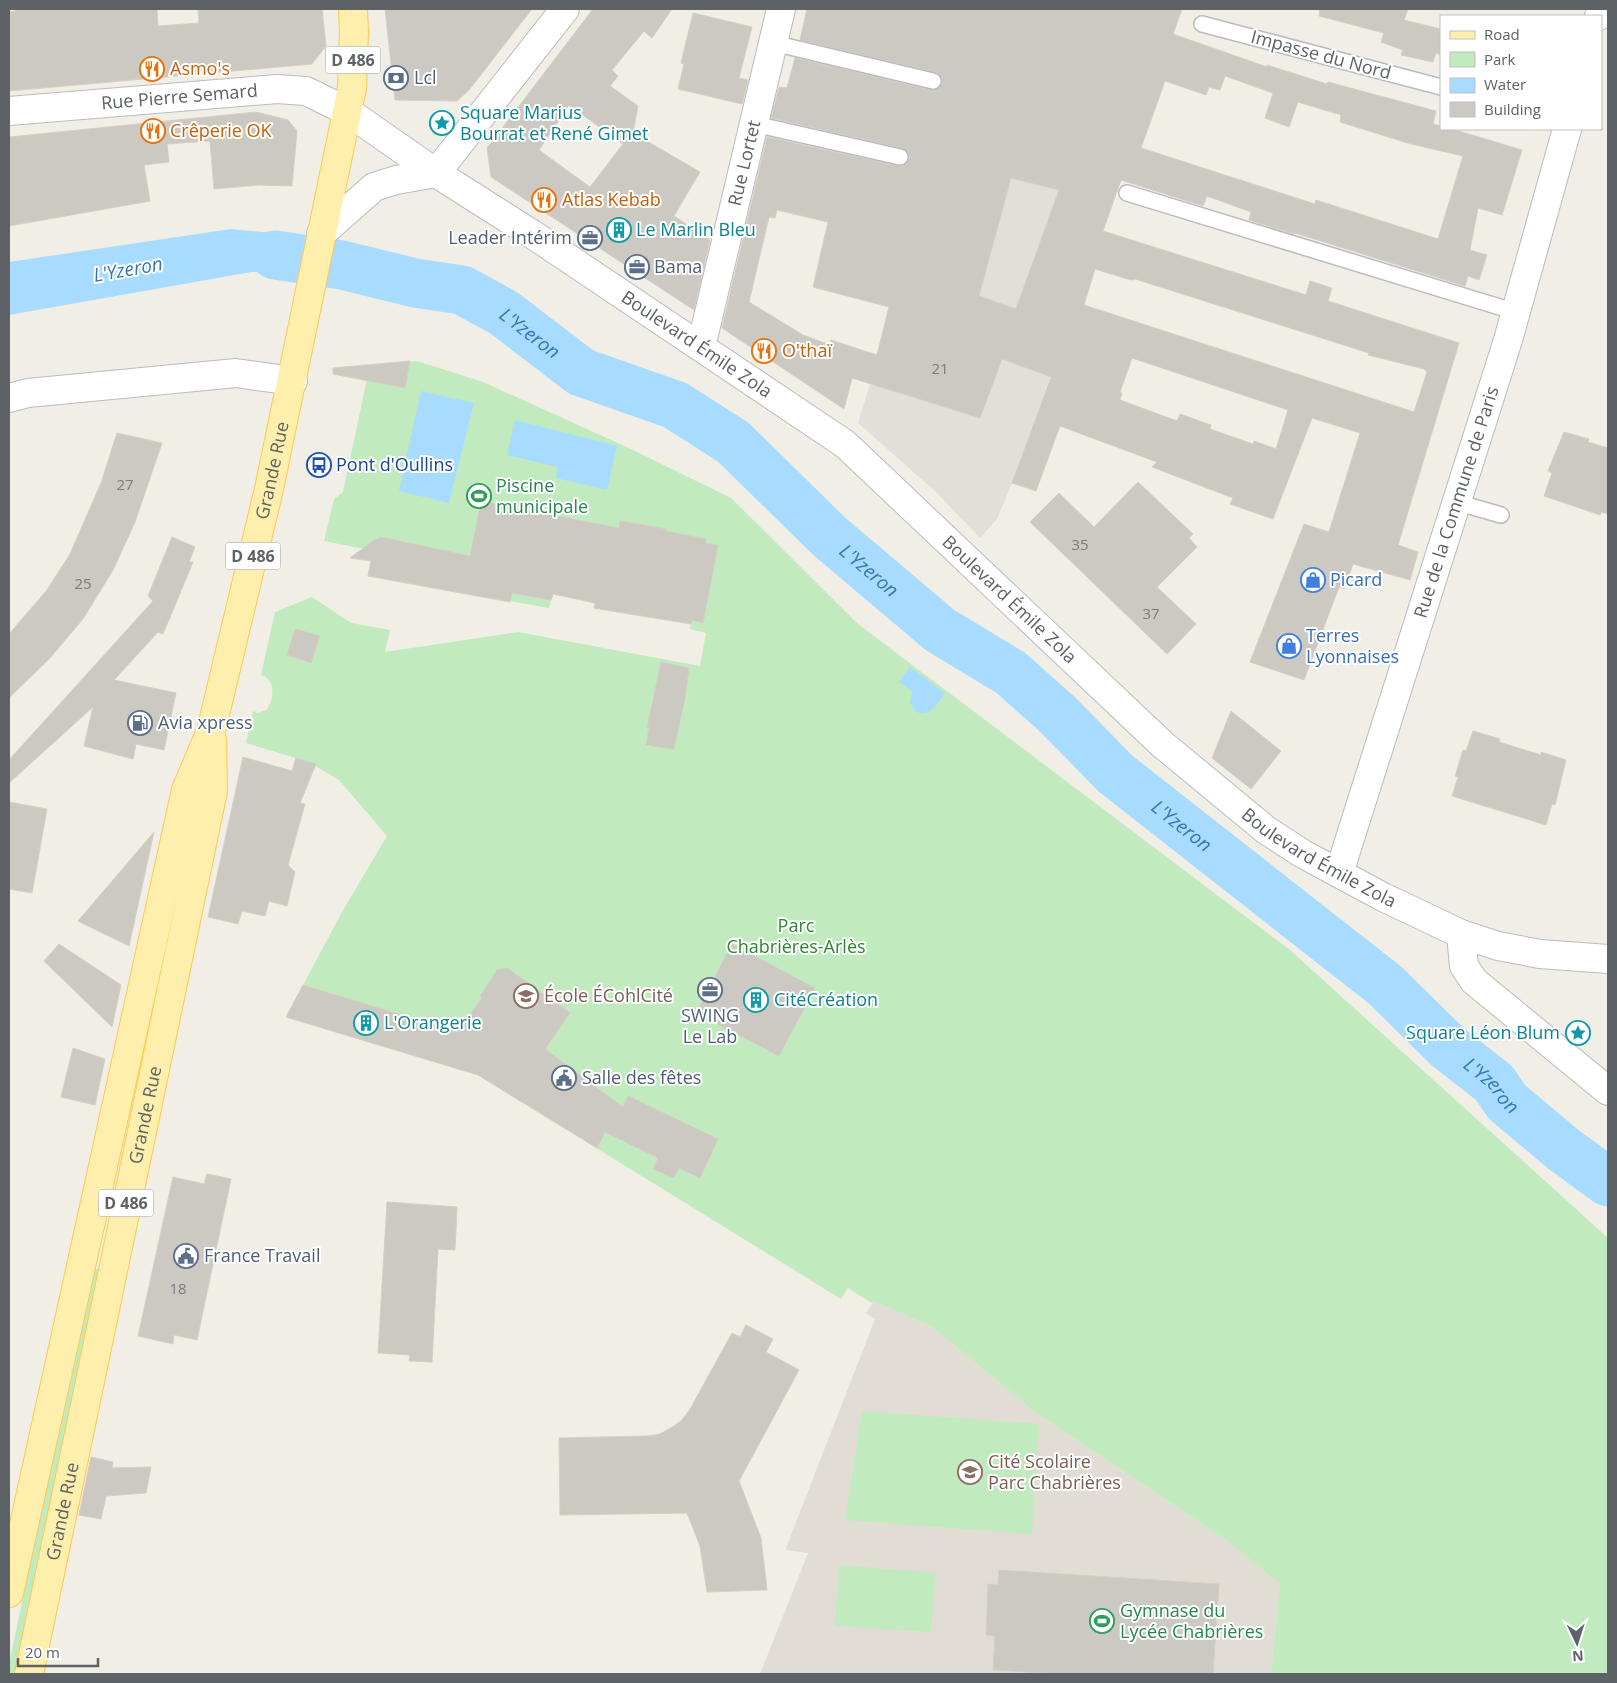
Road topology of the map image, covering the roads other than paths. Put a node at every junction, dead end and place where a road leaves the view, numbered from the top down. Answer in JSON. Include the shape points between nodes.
{"nodes":[{"id":1,"x":353,"y":9,"type":"edge"},
{"id":2,"x":565,"y":9,"type":"edge"},
{"id":3,"x":781,"y":9,"type":"edge"},
{"id":4,"x":1202,"y":24,"type":"dead end"},
{"id":5,"x":773,"y":43,"type":"junction"},
{"id":6,"x":933,"y":81,"type":"dead end"},
{"id":7,"x":1440,"y":87,"type":"edge"},
{"id":8,"x":9,"y":111,"type":"edge"},
{"id":9,"x":347,"y":111,"type":"junction"},
{"id":10,"x":754,"y":124,"type":"junction"},
{"id":11,"x":1567,"y":130,"type":"edge"},
{"id":12,"x":900,"y":157,"type":"dead end"},
{"id":13,"x":436,"y":173,"type":"junction"},
{"id":14,"x":1127,"y":193,"type":"dead end"},
{"id":15,"x":321,"y":234,"type":"junction"},
{"id":16,"x":1516,"y":312,"type":"junction"},
{"id":17,"x":701,"y":347,"type":"junction"},
{"id":18,"x":293,"y":381,"type":"junction"},
{"id":19,"x":9,"y":398,"type":"edge"},
{"id":20,"x":1456,"y":502,"type":"junction"},
{"id":21,"x":1500,"y":515,"type":"dead end"},
{"id":22,"x":212,"y":731,"type":"junction"},
{"id":23,"x":1339,"y":874,"type":"junction"},
{"id":24,"x":1461,"y":934,"type":"junction"},
{"id":25,"x":1608,"y":958,"type":"edge"},
{"id":26,"x":1608,"y":1091,"type":"edge"},
{"id":27,"x":9,"y":1593,"type":"edge"},
{"id":28,"x":29,"y":1674,"type":"edge"}],
"edges":[{"from":1,"to":9,"type":"main road","number":"D 486","via":[[352,88]]},
{"from":2,"to":13,"type":"main road"},
{"from":3,"to":5,"type":"main road","name":"Rue Lortet"},
{"from":4,"to":7,"type":"lane","name":"Impasse du Nord"},
{"from":5,"to":6,"type":"lane"},
{"from":5,"to":10,"type":"main road","name":"Rue Lortet"},
{"from":8,"to":9,"type":"main road","name":"Rue Pierre Semard","via":[[277,89],[306,91]]},
{"from":9,"to":13,"type":"main road","name":"Boulevard Émile Zola"},
{"from":9,"to":15,"type":"main road","number":"D 486"},
{"from":10,"to":12,"type":"lane"},
{"from":10,"to":17,"type":"main road","name":"Rue Lortet"},
{"from":11,"to":16,"type":"main road","name":"Rue de la Commune de Paris"},
{"from":13,"to":15,"type":"main road","via":[[374,187]]},
{"from":13,"to":17,"type":"main road","name":"Boulevard Émile Zola"},
{"from":14,"to":16,"type":"lane"},
{"from":15,"to":18,"type":"main road","name":"Grande Rue","number":"D 486"},
{"from":16,"to":20,"type":"main road","name":"Rue de la Commune de Paris"},
{"from":17,"to":23,"type":"main road","name":"Boulevard Émile Zola","via":[[845,444],[1162,744],[1266,830]]},
{"from":18,"to":19,"type":"main road","via":[[236,373],[28,393]]},
{"from":18,"to":22,"type":"main road","name":"Grande Rue","number":"D 486"},
{"from":20,"to":21,"type":"lane"},
{"from":20,"to":23,"type":"main road","name":"Rue de la Commune de Paris"},
{"from":22,"to":27,"type":"main road","name":"Grande Rue","number":"D 486","via":[[186,790]]},
{"from":22,"to":28,"type":"main road","name":"Grande Rue","number":"D 486","via":[[213,791]]},
{"from":23,"to":24,"type":"main road","name":"Boulevard Émile Zola"},
{"from":24,"to":25,"type":"main road","name":"Boulevard Émile Zola","via":[[1498,946],[1540,954]]},
{"from":24,"to":26,"type":"main road","via":[[1464,966],[1474,981]]}]}
